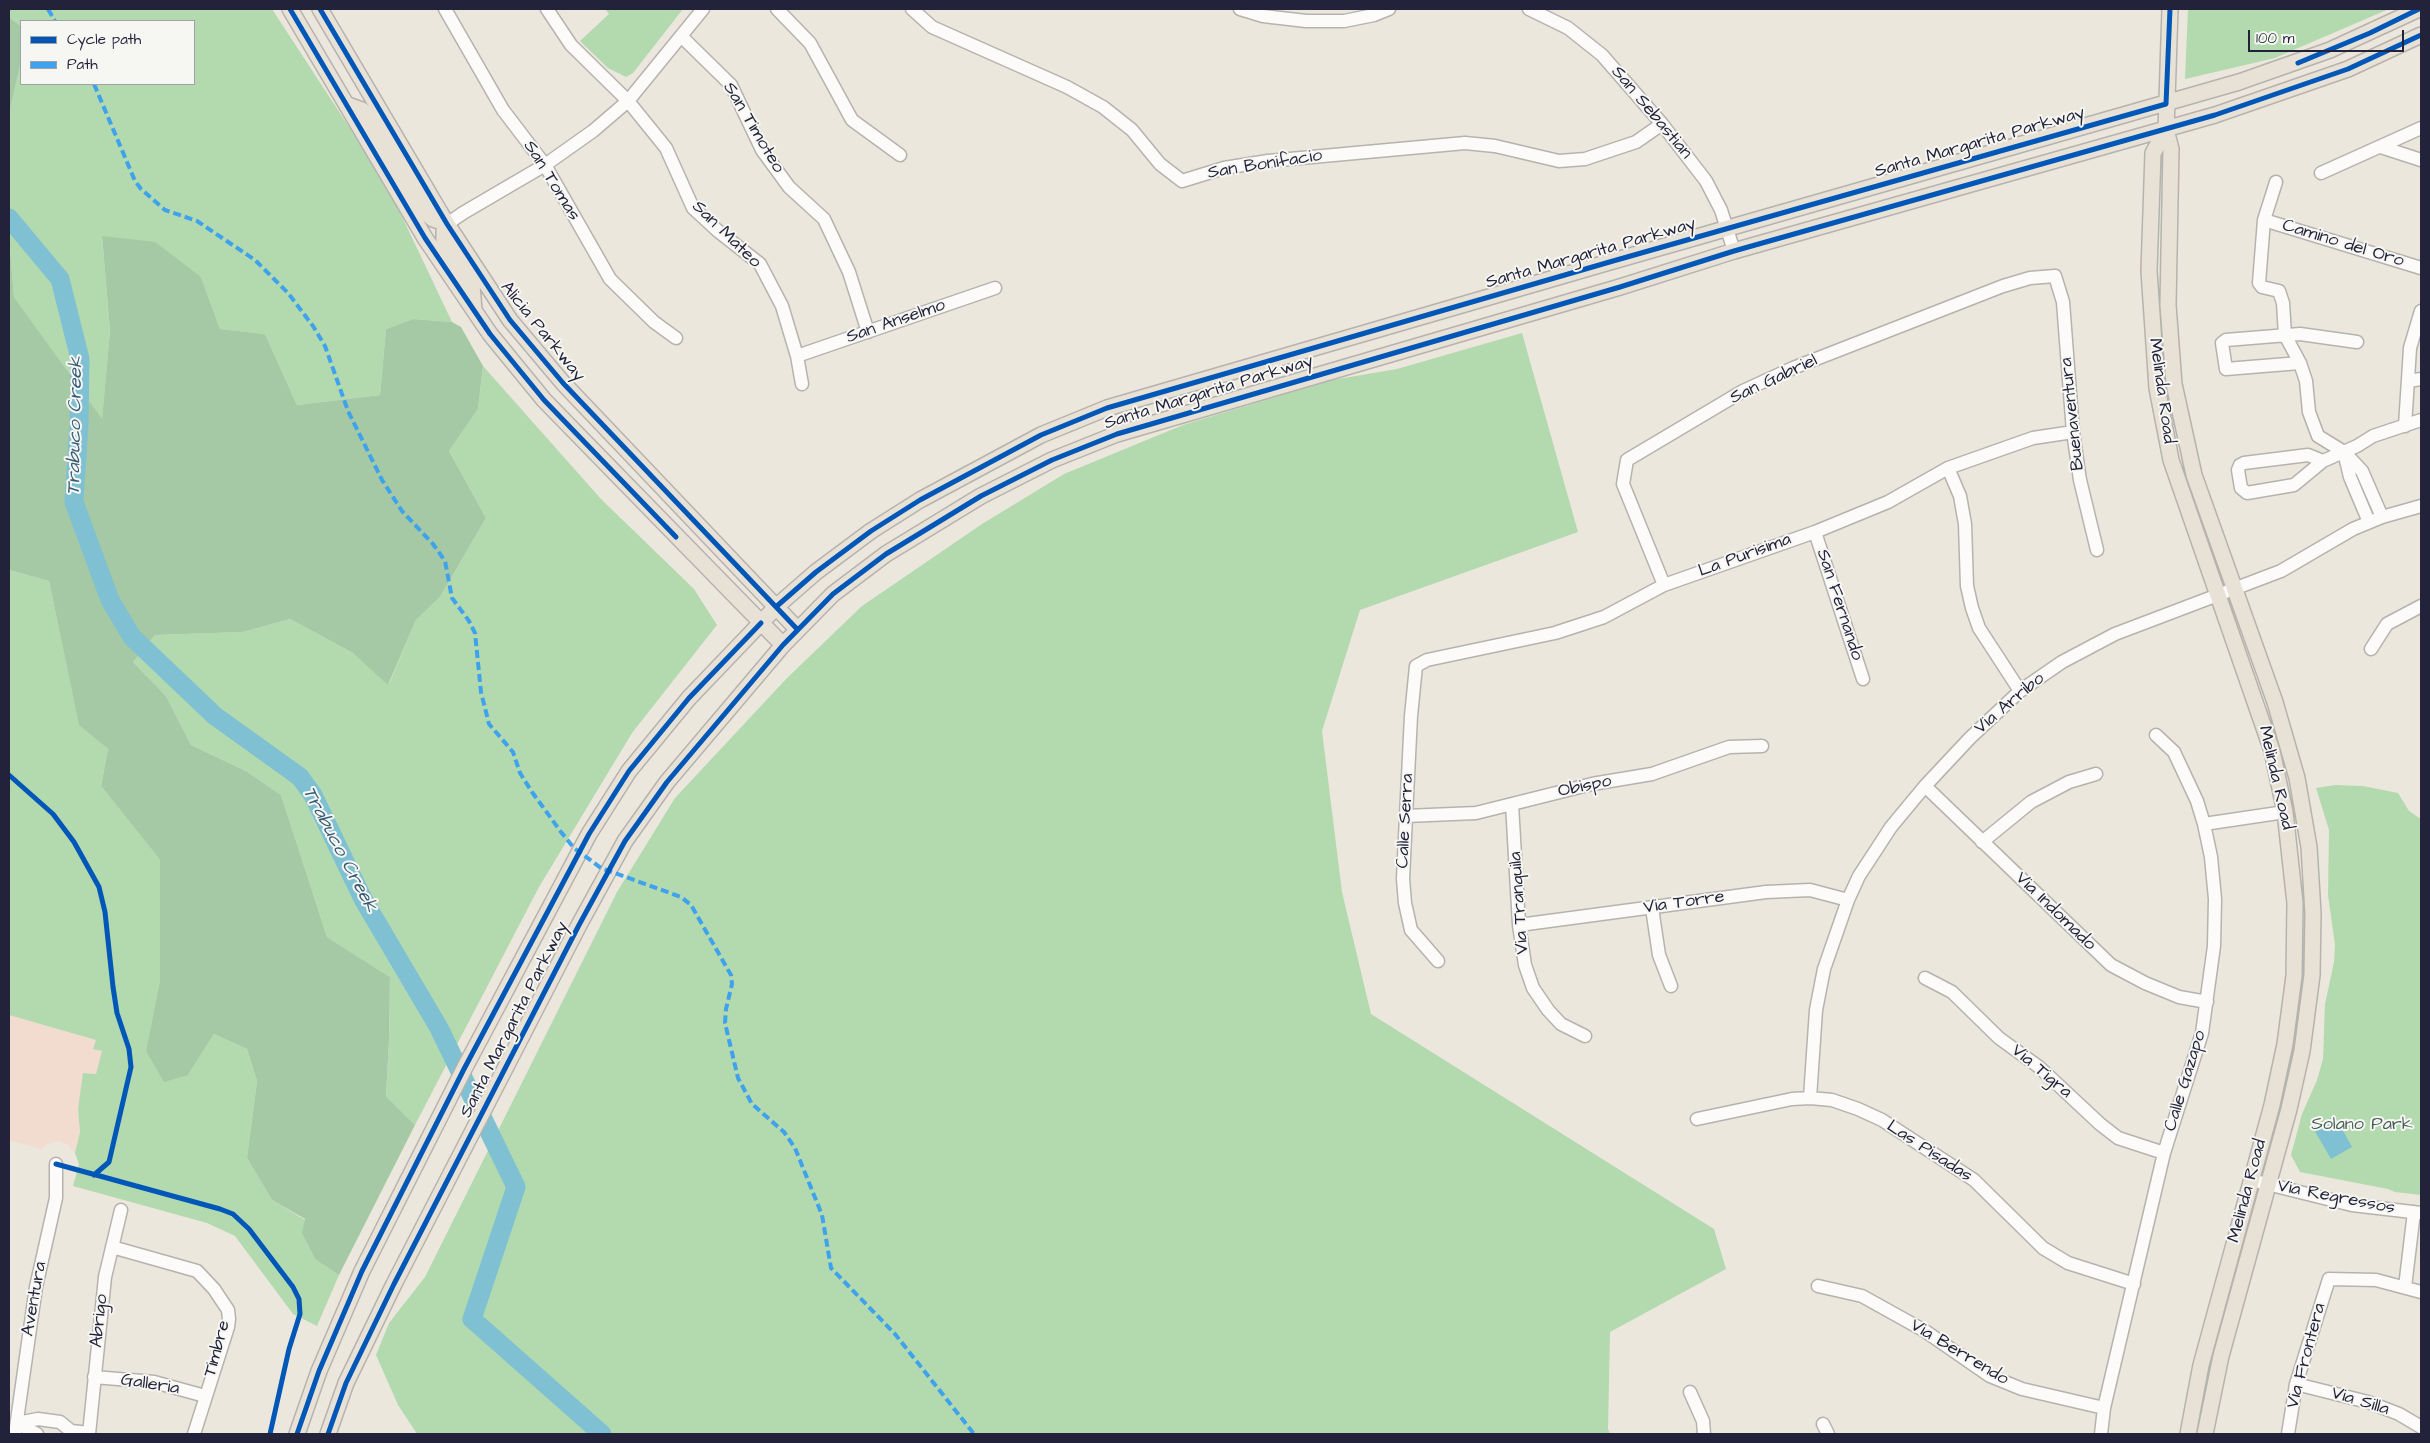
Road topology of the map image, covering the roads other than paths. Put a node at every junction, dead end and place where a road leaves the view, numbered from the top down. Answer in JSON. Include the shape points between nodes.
{"nodes":[{"id":1,"x":290,"y":9,"type":"edge"},
{"id":2,"x":320,"y":9,"type":"edge"},
{"id":3,"x":445,"y":9,"type":"edge"},
{"id":4,"x":547,"y":9,"type":"edge"},
{"id":5,"x":703,"y":9,"type":"edge"},
{"id":6,"x":777,"y":9,"type":"edge"},
{"id":7,"x":912,"y":9,"type":"edge"},
{"id":8,"x":1240,"y":9,"type":"edge"},
{"id":9,"x":1389,"y":9,"type":"edge"},
{"id":10,"x":1530,"y":9,"type":"edge"},
{"id":11,"x":2170,"y":9,"type":"edge"},
{"id":12,"x":2419,"y":9,"type":"edge"},
{"id":13,"x":2421,"y":35,"type":"edge"},
{"id":14,"x":681,"y":36,"type":"junction"},
{"id":15,"x":628,"y":101,"type":"junction"},
{"id":16,"x":2166,"y":104,"type":"junction"},
{"id":17,"x":348,"y":105,"type":"junction"},
{"id":18,"x":1662,"y":124,"type":"junction"},
{"id":19,"x":2421,"y":128,"type":"edge"},
{"id":20,"x":2166,"y":130,"type":"junction"},
{"id":21,"x":2381,"y":147,"type":"junction"},
{"id":22,"x":900,"y":155,"type":"dead end"},
{"id":23,"x":2421,"y":160,"type":"edge"},
{"id":24,"x":545,"y":165,"type":"junction"},
{"id":25,"x":2321,"y":173,"type":"dead end"},
{"id":26,"x":2276,"y":182,"type":"dead end"},
{"id":27,"x":2264,"y":220,"type":"junction"},
{"id":28,"x":447,"y":224,"type":"junction"},
{"id":29,"x":1728,"y":229,"type":"junction"},
{"id":30,"x":1734,"y":251,"type":"junction"},
{"id":31,"x":2421,"y":268,"type":"edge"},
{"id":32,"x":2055,"y":276,"type":"joint"},
{"id":33,"x":995,"y":288,"type":"dead end"},
{"id":34,"x":474,"y":311,"type":"junction"},
{"id":35,"x":2421,"y":311,"type":"edge"},
{"id":36,"x":868,"y":332,"type":"junction"},
{"id":37,"x":2285,"y":335,"type":"junction"},
{"id":38,"x":676,"y":338,"type":"dead end"},
{"id":39,"x":2358,"y":342,"type":"dead end"},
{"id":40,"x":797,"y":356,"type":"junction"},
{"id":41,"x":2300,"y":363,"type":"junction"},
{"id":42,"x":2421,"y":379,"type":"edge"},
{"id":43,"x":2408,"y":381,"type":"junction"},
{"id":44,"x":802,"y":384,"type":"dead end"},
{"id":45,"x":2421,"y":420,"type":"edge"},
{"id":46,"x":2405,"y":426,"type":"junction"},
{"id":47,"x":2073,"y":432,"type":"junction"},
{"id":48,"x":2344,"y":452,"type":"junction"},
{"id":49,"x":2323,"y":460,"type":"junction"},
{"id":50,"x":1948,"y":468,"type":"junction"},
{"id":51,"x":2421,"y":506,"type":"edge"},
{"id":52,"x":2382,"y":517,"type":"junction"},
{"id":53,"x":2369,"y":522,"type":"junction"},
{"id":54,"x":1815,"y":532,"type":"junction"},
{"id":55,"x":2097,"y":550,"type":"dead end"},
{"id":56,"x":1664,"y":585,"type":"junction"},
{"id":57,"x":2234,"y":589,"type":"junction"},
{"id":58,"x":2216,"y":595,"type":"junction"},
{"id":59,"x":777,"y":606,"type":"junction"},
{"id":60,"x":2421,"y":606,"type":"edge"},
{"id":61,"x":761,"y":623,"type":"junction"},
{"id":62,"x":797,"y":629,"type":"junction"},
{"id":63,"x":783,"y":645,"type":"junction"},
{"id":64,"x":2371,"y":649,"type":"dead end"},
{"id":65,"x":1415,"y":670,"type":"joint"},
{"id":66,"x":1863,"y":679,"type":"dead end"},
{"id":67,"x":2020,"y":691,"type":"junction"},
{"id":68,"x":2156,"y":735,"type":"dead end"},
{"id":69,"x":1762,"y":746,"type":"dead end"},
{"id":70,"x":2096,"y":774,"type":"dead end"},
{"id":71,"x":1925,"y":786,"type":"junction"},
{"id":72,"x":1512,"y":804,"type":"junction"},
{"id":73,"x":2285,"y":812,"type":"junction"},
{"id":74,"x":1406,"y":816,"type":"junction"},
{"id":75,"x":2204,"y":824,"type":"junction"},
{"id":76,"x":1982,"y":842,"type":"junction"},
{"id":77,"x":1848,"y":900,"type":"junction"},
{"id":78,"x":1652,"y":908,"type":"junction"},
{"id":79,"x":1520,"y":924,"type":"junction"},
{"id":80,"x":1438,"y":961,"type":"dead end"},
{"id":81,"x":1925,"y":978,"type":"dead end"},
{"id":82,"x":1670,"y":986,"type":"dead end"},
{"id":83,"x":2207,"y":1002,"type":"junction"},
{"id":84,"x":1585,"y":1036,"type":"dead end"},
{"id":85,"x":1810,"y":1098,"type":"junction"},
{"id":86,"x":1697,"y":1119,"type":"dead end"},
{"id":87,"x":2164,"y":1153,"type":"junction"},
{"id":88,"x":56,"y":1164,"type":"dead end"},
{"id":89,"x":2251,"y":1180,"type":"junction"},
{"id":90,"x":2268,"y":1185,"type":"junction"},
{"id":91,"x":121,"y":1210,"type":"dead end"},
{"id":92,"x":2418,"y":1213,"type":"edge"},
{"id":93,"x":112,"y":1247,"type":"junction"},
{"id":94,"x":2134,"y":1284,"type":"junction"},
{"id":95,"x":1818,"y":1286,"type":"dead end"},
{"id":96,"x":2405,"y":1287,"type":"junction"},
{"id":97,"x":2421,"y":1292,"type":"edge"},
{"id":98,"x":94,"y":1377,"type":"junction"},
{"id":99,"x":2296,"y":1384,"type":"junction"},
{"id":100,"x":1690,"y":1392,"type":"dead end"},
{"id":101,"x":205,"y":1396,"type":"junction"},
{"id":102,"x":2104,"y":1408,"type":"junction"},
{"id":103,"x":2421,"y":1426,"type":"edge"},
{"id":104,"x":16,"y":1429,"type":"edge"},
{"id":105,"x":68,"y":1433,"type":"edge"},
{"id":106,"x":37,"y":1434,"type":"edge"},
{"id":107,"x":89,"y":1434,"type":"edge"},
{"id":108,"x":194,"y":1434,"type":"edge"},
{"id":109,"x":297,"y":1434,"type":"edge"},
{"id":110,"x":328,"y":1434,"type":"edge"},
{"id":111,"x":1704,"y":1434,"type":"edge"},
{"id":112,"x":2101,"y":1434,"type":"edge"},
{"id":113,"x":2188,"y":1434,"type":"edge"},
{"id":114,"x":2205,"y":1434,"type":"edge"},
{"id":115,"x":2288,"y":1434,"type":"edge"}],
"edges":[{"from":1,"to":17,"type":"main road"},
{"from":2,"to":28,"type":"main road","name":"Alicia Parkway"},
{"from":3,"to":24,"type":"street","name":"San Tomas","via":[[503,110]]},
{"from":4,"to":15,"type":"street","name":"San Mateo","via":[[570,45]]},
{"from":5,"to":14,"type":"street"},
{"from":6,"to":22,"type":"street","via":[[810,43],[852,120]]},
{"from":7,"to":18,"type":"street","name":"San Bonifacio","via":[[932,28],[1068,87],[1103,107],[1132,130],[1160,164],[1182,181],[1224,168],[1268,161],[1464,143],[1495,146],[1559,161],[1585,159],[1636,142]]},
{"from":8,"to":9,"type":"street","via":[[1263,16],[1344,21]]},
{"from":10,"to":18,"type":"street","name":"San Sebastian","via":[[1568,28],[1602,55]]},
{"from":11,"to":16,"type":"main road","name":"Melinda Road"},
{"from":12,"to":16,"type":"main road","name":"Santa Margarita Parkway","via":[[2298,62]]},
{"from":13,"to":20,"type":"main road","name":"Santa Margarita Parkway","via":[[2314,82]]},
{"from":14,"to":15,"type":"street"},
{"from":14,"to":36,"type":"street","name":"San Timoteo","via":[[732,85],[762,150],[789,187],[824,219],[849,272]]},
{"from":15,"to":24,"type":"street"},
{"from":15,"to":40,"type":"street","name":"San Mateo","via":[[666,148],[693,208],[760,264],[782,306]]},
{"from":16,"to":20,"type":"main road","name":"Melinda Road"},
{"from":16,"to":29,"type":"main road","name":"Santa Margarita Parkway"},
{"from":17,"to":28,"type":"main road","via":[[362,110],[373,122],[425,212]]},
{"from":17,"to":34,"type":"main road","via":[[425,238]]},
{"from":18,"to":29,"type":"street","name":"San Sebastian","via":[[1706,180]]},
{"from":19,"to":21,"type":"street"},
{"from":20,"to":30,"type":"main road","name":"Santa Margarita Parkway"},
{"from":20,"to":57,"type":"main road","name":"Melinda Road","via":[[2171,149],[2168,304],[2174,384],[2194,475]]},
{"from":20,"to":58,"type":"main road","name":"Melinda Road","via":[[2154,153],[2149,271],[2157,388],[2171,460]]},
{"from":21,"to":23,"type":"street"},
{"from":21,"to":25,"type":"street"},
{"from":24,"to":28,"type":"street"},
{"from":24,"to":38,"type":"street","name":"San Tomas","via":[[610,279],[654,322]]},
{"from":26,"to":27,"type":"street"},
{"from":27,"to":31,"type":"street","name":"Camino del Oro"},
{"from":27,"to":37,"type":"street","via":[[2259,284],[2279,291]]},
{"from":28,"to":34,"type":"main road","via":[[444,242],[472,284]]},
{"from":28,"to":59,"type":"main road","name":"Alicia Parkway","via":[[510,320],[563,383]]},
{"from":29,"to":30,"type":"street","name":"San Sebastian"},
{"from":29,"to":59,"type":"main road","name":"Santa Margarita Parkway","via":[[1108,408],[1041,435],[920,500],[871,531]]},
{"from":30,"to":62,"type":"main road","name":"Santa Margarita Parkway","via":[[1164,419],[1062,456],[981,496],[886,554],[833,594]]},
{"from":32,"to":47,"type":"street","name":"Buenaventura","via":[[2063,302]]},
{"from":32,"to":56,"type":"street","name":"San Gabriel","via":[[2030,278],[2003,286],[1793,368],[1743,391],[1627,460],[1623,484]]},
{"from":33,"to":36,"type":"street","name":"San Anselmo"},
{"from":34,"to":61,"type":"main road","via":[[544,400]]},
{"from":35,"to":43,"type":"street","via":[[2410,348]]},
{"from":36,"to":40,"type":"street","name":"San Anselmo"},
{"from":37,"to":39,"type":"street"},
{"from":37,"to":41,"type":"street"},
{"from":37,"to":41,"type":"street","via":[[2224,340],[2224,367]]},
{"from":40,"to":44,"type":"street","name":"San Mateo"},
{"from":41,"to":48,"type":"street","via":[[2306,381],[2309,412],[2318,436]]},
{"from":42,"to":43,"type":"street"},
{"from":43,"to":46,"type":"street"},
{"from":45,"to":46,"type":"street"},
{"from":46,"to":48,"type":"street","via":[[2365,439]]},
{"from":47,"to":50,"type":"street","name":"La Purisima","via":[[2034,438]]},
{"from":47,"to":55,"type":"street","name":"Buenaventura","via":[[2080,480]]},
{"from":48,"to":49,"type":"street"},
{"from":48,"to":52,"type":"street","via":[[2362,471]]},
{"from":48,"to":53,"type":"street","via":[[2350,477]]},
{"from":49,"to":49,"type":"street","via":[[2294,485],[2247,493],[2241,488],[2238,470],[2244,462],[2308,455]]},
{"from":50,"to":54,"type":"street","name":"La Purisima","via":[[1888,502]]},
{"from":50,"to":67,"type":"street","via":[[1964,515],[1967,586],[1972,608],[1979,628]]},
{"from":51,"to":52,"type":"street","name":"Via Arribo"},
{"from":52,"to":53,"type":"street","name":"Via Arribo"},
{"from":53,"to":57,"type":"street","name":"Via Arribo","via":[[2281,571]]},
{"from":54,"to":56,"type":"street","name":"La Purisima"},
{"from":54,"to":66,"type":"street","name":"San Fernando"},
{"from":56,"to":65,"type":"street","name":"La Purisima","via":[[1604,616],[1555,632],[1427,660]]},
{"from":57,"to":58,"type":"street","name":"Via Arribo"},
{"from":57,"to":90,"type":"main road","name":"Melinda Road","via":[[2275,702],[2295,770],[2306,825],[2313,893],[2312,967],[2306,1027],[2296,1080]]},
{"from":58,"to":67,"type":"street","name":"Via Arribo","via":[[2115,634],[2062,662]]},
{"from":58,"to":73,"type":"main road","name":"Melinda Road","via":[[2272,751]]},
{"from":59,"to":61,"type":"main road","name":"Santa Margarita Parkway"},
{"from":59,"to":62,"type":"main road","name":"Alicia Parkway"},
{"from":60,"to":64,"type":"street","via":[[2387,624]]},
{"from":61,"to":63,"type":"main road"},
{"from":61,"to":109,"type":"main road","name":"Santa Margarita Parkway","via":[[689,698],[629,771],[589,834],[362,1270],[319,1371]]},
{"from":62,"to":63,"type":"main road","name":"Santa Margarita Parkway"},
{"from":63,"to":110,"type":"main road","name":"Santa Margarita Parkway","via":[[668,782],[625,841],[394,1284],[346,1383]]},
{"from":65,"to":74,"type":"street","name":"Calle Serra"},
{"from":67,"to":71,"type":"street","name":"Via Arribo"},
{"from":68,"to":75,"type":"street","name":"Calle Gazapo","via":[[2174,752],[2198,801]]},
{"from":69,"to":72,"type":"street","name":"Obispo","via":[[1729,747],[1652,774],[1592,784]]},
{"from":70,"to":76,"type":"street","via":[[2069,782],[2031,802]]},
{"from":71,"to":76,"type":"street","name":"Via Indomado"},
{"from":71,"to":77,"type":"street","name":"Via Arribo","via":[[1891,827],[1859,876]]},
{"from":72,"to":74,"type":"street","name":"Obispo","via":[[1476,813]]},
{"from":72,"to":79,"type":"street","name":"Via Tranquila"},
{"from":73,"to":75,"type":"street"},
{"from":73,"to":89,"type":"main road","name":"Melinda Road","via":[[2295,903],[2294,976],[2285,1044]]},
{"from":74,"to":80,"type":"street","name":"Calle Serra","via":[[1404,904],[1411,930]]},
{"from":75,"to":83,"type":"street","name":"Calle Gazapo","via":[[2215,899],[2214,946]]},
{"from":76,"to":83,"type":"street","name":"Via Indomado","via":[[2111,965],[2179,997]]},
{"from":77,"to":78,"type":"street","name":"Via Torre","via":[[1810,890],[1766,892]]},
{"from":77,"to":85,"type":"street","name":"Via Arribo","via":[[1824,969],[1816,1010]]},
{"from":78,"to":79,"type":"street","name":"Via Torre"},
{"from":78,"to":82,"type":"street","via":[[1659,955]]},
{"from":79,"to":84,"type":"street","name":"Via Tranquila","via":[[1525,965],[1533,988],[1561,1024]]},
{"from":81,"to":87,"type":"street","name":"Via Tigra","via":[[1952,992],[1999,1038],[2039,1067],[2112,1133],[2136,1146]]},
{"from":83,"to":87,"type":"street","name":"Calle Gazapo","via":[[2202,1033]]},
{"from":85,"to":86,"type":"street","name":"Las Pisadas"},
{"from":85,"to":94,"type":"street","name":"Las Pisadas","via":[[1832,1100],[1882,1120],[1974,1180],[2043,1248],[2068,1263]]},
{"from":87,"to":94,"type":"street","name":"Calle Gazapo"},
{"from":88,"to":104,"type":"street","name":"Aventura","via":[[56,1198],[36,1287]]},
{"from":89,"to":90,"type":"street","name":"Via Regressos"},
{"from":89,"to":113,"type":"main road","name":"Melinda Road","via":[[2201,1365]]},
{"from":90,"to":92,"type":"street","name":"Via Regressos","via":[[2352,1205]]},
{"from":90,"to":114,"type":"main road","name":"Melinda Road","via":[[2221,1356]]},
{"from":91,"to":93,"type":"street","name":"Abrigo"},
{"from":92,"to":96,"type":"street"},
{"from":93,"to":98,"type":"street","name":"Abrigo","via":[[104,1277]]},
{"from":93,"to":101,"type":"street","name":"Timbre","via":[[197,1271],[228,1310],[228,1327]]},
{"from":94,"to":102,"type":"street","name":"Calle Gazapo"},
{"from":95,"to":102,"type":"street","name":"Via Berrendo","via":[[1862,1296],[1925,1331],[1990,1376],[2022,1389]]},
{"from":96,"to":97,"type":"street"},
{"from":96,"to":99,"type":"street","name":"Via Frontera","via":[[2376,1280],[2329,1279]]},
{"from":98,"to":101,"type":"street","name":"Galleria","via":[[154,1382]]},
{"from":98,"to":107,"type":"street","name":"Abrigo"},
{"from":99,"to":103,"type":"street","name":"Via Silla","via":[[2368,1402]]},
{"from":99,"to":115,"type":"street","name":"Via Frontera"},
{"from":100,"to":111,"type":"street"},
{"from":101,"to":108,"type":"street","name":"Timbre"},
{"from":102,"to":112,"type":"street","name":"Calle Gazapo"},
{"from":104,"to":105,"type":"street","via":[[38,1418],[60,1422]]},
{"from":104,"to":106,"type":"street"},
{"from":105,"to":107,"type":"street"}]}
